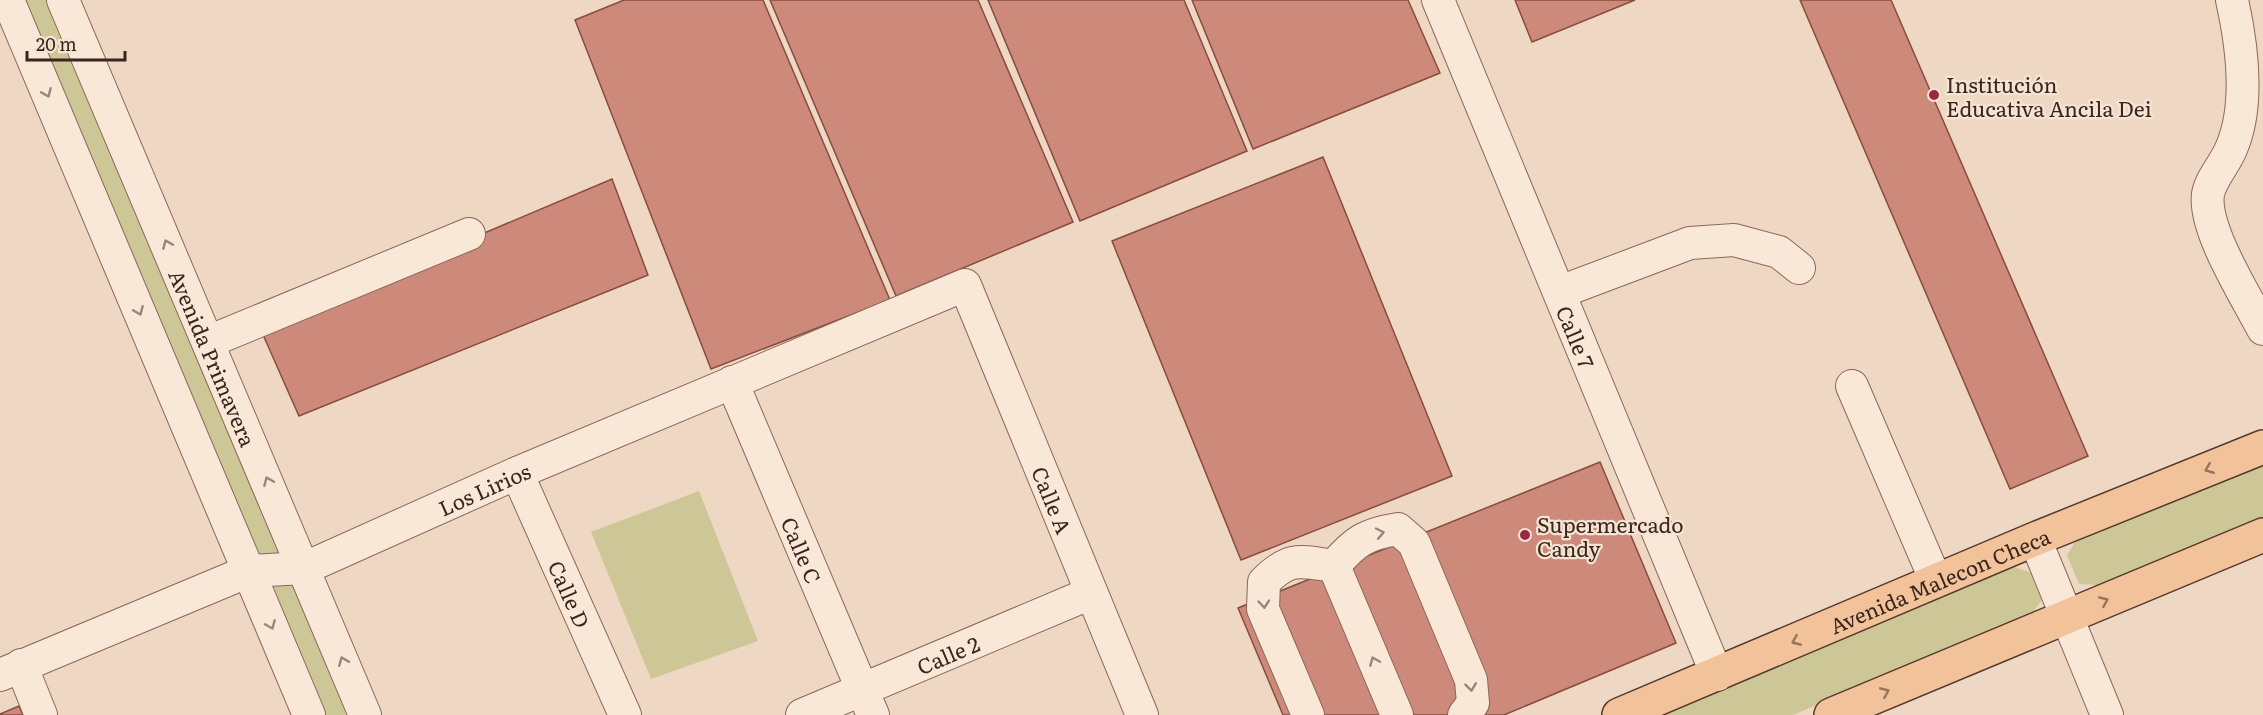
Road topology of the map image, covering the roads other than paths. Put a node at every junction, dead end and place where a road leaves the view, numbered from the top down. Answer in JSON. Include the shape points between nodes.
{"nodes":[{"id":1,"x":8,"y":0,"type":"edge"},
{"id":2,"x":63,"y":0,"type":"edge"},
{"id":3,"x":1438,"y":0,"type":"edge"},
{"id":4,"x":2232,"y":0,"type":"edge"},
{"id":5,"x":469,"y":234,"type":"dead end"},
{"id":6,"x":1799,"y":268,"type":"dead end"},
{"id":7,"x":965,"y":285,"type":"joint"},
{"id":8,"x":1560,"y":292,"type":"junction"},
{"id":9,"x":2263,"y":329,"type":"edge"},
{"id":10,"x":208,"y":342,"type":"junction"},
{"id":11,"x":732,"y":382,"type":"junction"},
{"id":12,"x":1852,"y":386,"type":"dead end"},
{"id":13,"x":2263,"y":447,"type":"edge"},
{"id":14,"x":518,"y":473,"type":"junction"},
{"id":15,"x":2263,"y":535,"type":"edge"},
{"id":16,"x":2035,"y":539,"type":"junction"},
{"id":17,"x":1334,"y":566,"type":"junction"},
{"id":18,"x":305,"y":568,"type":"junction"},
{"id":19,"x":249,"y":571,"type":"junction"},
{"id":20,"x":1936,"y":581,"type":"junction"},
{"id":21,"x":1091,"y":592,"type":"junction"},
{"id":22,"x":2069,"y":616,"type":"junction"},
{"id":23,"x":10,"y":670,"type":"edge"},
{"id":24,"x":1717,"y":675,"type":"junction"},
{"id":25,"x":867,"y":703,"type":"edge"},
{"id":26,"x":41,"y":715,"type":"edge"},
{"id":27,"x":309,"y":715,"type":"edge"},
{"id":28,"x":365,"y":715,"type":"edge"},
{"id":29,"x":626,"y":715,"type":"edge"},
{"id":30,"x":802,"y":715,"type":"edge"},
{"id":31,"x":1142,"y":715,"type":"edge"},
{"id":32,"x":1308,"y":715,"type":"edge"},
{"id":33,"x":1397,"y":715,"type":"edge"},
{"id":34,"x":1464,"y":715,"type":"edge"},
{"id":35,"x":1619,"y":715,"type":"edge"},
{"id":36,"x":1831,"y":715,"type":"edge"},
{"id":37,"x":2107,"y":715,"type":"edge"}],
"edges":[{"from":1,"to":19,"type":"street","one_way":true},
{"from":10,"to":2,"type":"street","name":"Avenida Primavera","one_way":true},
{"from":3,"to":8,"type":"street","name":"Calle 7"},
{"from":4,"to":9,"type":"street","via":[[2242,117],[2231,150],[2208,194],[2211,225]]},
{"from":5,"to":10,"type":"street"},
{"from":6,"to":8,"type":"street","via":[[1779,252],[1734,240],[1690,243]]},
{"from":7,"to":11,"type":"street","name":"Los Lirios"},
{"from":7,"to":21,"type":"street","name":"Calle A"},
{"from":8,"to":24,"type":"street","name":"Calle 7"},
{"from":18,"to":10,"type":"street","name":"Avenida Primavera","one_way":true},
{"from":11,"to":14,"type":"street","name":"Los Lirios"},
{"from":11,"to":25,"type":"street","name":"Calle C"},
{"from":12,"to":20,"type":"street"},
{"from":13,"to":16,"type":"main road","name":"Avenida Malecon Checa","one_way":true},
{"from":14,"to":18,"type":"street","name":"Los Lirios"},
{"from":14,"to":29,"type":"street","name":"Calle D"},
{"from":22,"to":15,"type":"main road","one_way":true},
{"from":16,"to":20,"type":"main road","name":"Avenida Malecon Checa"},
{"from":16,"to":22,"type":"street"},
{"from":17,"to":32,"type":"street","one_way":true,"via":[[1301,561],[1280,566],[1264,582],[1263,609]]},
{"from":33,"to":17,"type":"street","one_way":true},
{"from":17,"to":34,"type":"street","one_way":true,"via":[[1352,545],[1374,533],[1398,529],[1414,543],[1471,680],[1473,704]]},
{"from":18,"to":19,"type":"street","name":"Los Lirios"},
{"from":28,"to":18,"type":"street","name":"Avenida Primavera","one_way":true},
{"from":19,"to":23,"type":"street","name":"Los Lirios"},
{"from":19,"to":27,"type":"street","one_way":true},
{"from":20,"to":24,"type":"main road","name":"Avenida Malecon Checa","one_way":true},
{"from":21,"to":25,"type":"street","name":"Calle 2"},
{"from":21,"to":31,"type":"street","name":"Calle A"},
{"from":36,"to":22,"type":"main road","one_way":true},
{"from":22,"to":37,"type":"street"},
{"from":23,"to":26,"type":"street"},
{"from":24,"to":35,"type":"main road","name":"Avenida Malecon Checa"},
{"from":25,"to":30,"type":"street","name":"Calle 2"}]}
